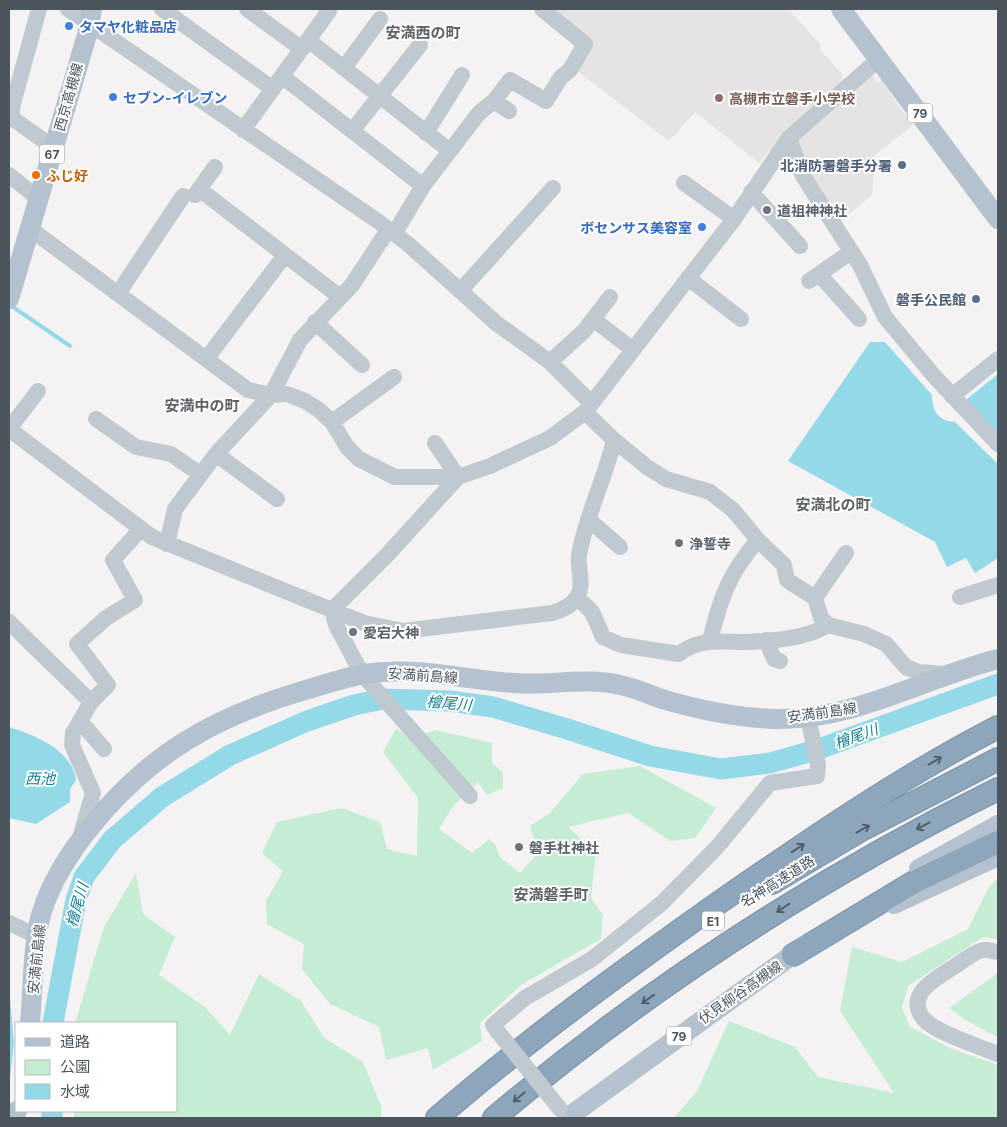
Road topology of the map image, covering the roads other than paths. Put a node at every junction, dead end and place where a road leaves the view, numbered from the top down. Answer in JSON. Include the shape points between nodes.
{"nodes":[{"id":1,"x":39,"y":9,"type":"edge"},
{"id":2,"x":68,"y":9,"type":"edge"},
{"id":3,"x":162,"y":9,"type":"edge"},
{"id":4,"x":247,"y":9,"type":"edge"},
{"id":5,"x":328,"y":9,"type":"edge"},
{"id":6,"x":542,"y":9,"type":"edge"},
{"id":7,"x":841,"y":9,"type":"edge"},
{"id":8,"x":90,"y":16,"type":"edge"},
{"id":9,"x":380,"y":19,"type":"dead end"},
{"id":10,"x":305,"y":45,"type":"junction"},
{"id":11,"x":420,"y":45,"type":"dead end"},
{"id":12,"x":879,"y":59,"type":"junction"},
{"id":13,"x":344,"y":68,"type":"junction"},
{"id":14,"x":462,"y":75,"type":"dead end"},
{"id":15,"x":278,"y":83,"type":"junction"},
{"id":16,"x":380,"y":96,"type":"junction"},
{"id":17,"x":494,"y":101,"type":"junction"},
{"id":18,"x":10,"y":111,"type":"edge"},
{"id":19,"x":509,"y":111,"type":"dead end"},
{"id":20,"x":243,"y":130,"type":"junction"},
{"id":21,"x":352,"y":131,"type":"junction"},
{"id":22,"x":426,"y":133,"type":"junction"},
{"id":23,"x":790,"y":138,"type":"junction"},
{"id":24,"x":54,"y":148,"type":"junction"},
{"id":25,"x":450,"y":151,"type":"junction"},
{"id":26,"x":215,"y":167,"type":"dead end"},
{"id":27,"x":9,"y":175,"type":"edge"},
{"id":28,"x":684,"y":183,"type":"dead end"},
{"id":29,"x":423,"y":186,"type":"junction"},
{"id":30,"x":553,"y":188,"type":"dead end"},
{"id":31,"x":752,"y":192,"type":"junction"},
{"id":32,"x":192,"y":194,"type":"junction"},
{"id":33,"x":39,"y":199,"type":"junction"},
{"id":34,"x":998,"y":218,"type":"edge"},
{"id":35,"x":734,"y":219,"type":"junction"},
{"id":36,"x":33,"y":231,"type":"dead end"},
{"id":37,"x":391,"y":232,"type":"junction"},
{"id":38,"x":800,"y":246,"type":"dead end"},
{"id":39,"x":851,"y":252,"type":"junction"},
{"id":40,"x":285,"y":255,"type":"junction"},
{"id":41,"x":688,"y":278,"type":"junction"},
{"id":42,"x":460,"y":290,"type":"junction"},
{"id":43,"x":119,"y":292,"type":"junction"},
{"id":44,"x":340,"y":297,"type":"junction"},
{"id":45,"x":610,"y":297,"type":"dead end"},
{"id":46,"x":9,"y":299,"type":"edge"},
{"id":47,"x":593,"y":319,"type":"junction"},
{"id":48,"x":741,"y":319,"type":"dead end"},
{"id":49,"x":859,"y":319,"type":"dead end"},
{"id":50,"x":315,"y":322,"type":"junction"},
{"id":51,"x":632,"y":350,"type":"junction"},
{"id":52,"x":207,"y":358,"type":"junction"},
{"id":53,"x":998,"y":359,"type":"edge"},
{"id":54,"x":550,"y":362,"type":"junction"},
{"id":55,"x":362,"y":365,"type":"dead end"},
{"id":56,"x":394,"y":377,"type":"dead end"},
{"id":57,"x":38,"y":391,"type":"dead end"},
{"id":58,"x":272,"y":395,"type":"junction"},
{"id":59,"x":952,"y":396,"type":"junction"},
{"id":60,"x":588,"y":408,"type":"junction"},
{"id":61,"x":96,"y":419,"type":"dead end"},
{"id":62,"x":332,"y":422,"type":"junction"},
{"id":63,"x":9,"y":429,"type":"edge"},
{"id":64,"x":614,"y":440,"type":"junction"},
{"id":65,"x":435,"y":443,"type":"dead end"},
{"id":66,"x":998,"y":444,"type":"edge"},
{"id":67,"x":216,"y":454,"type":"junction"},
{"id":68,"x":200,"y":474,"type":"junction"},
{"id":69,"x":458,"y":477,"type":"junction"},
{"id":70,"x":277,"y":499,"type":"dead end"},
{"id":71,"x":588,"y":519,"type":"junction"},
{"id":72,"x":141,"y":530,"type":"junction"},
{"id":73,"x":758,"y":540,"type":"junction"},
{"id":74,"x":167,"y":544,"type":"junction"},
{"id":75,"x":620,"y":547,"type":"dead end"},
{"id":76,"x":846,"y":552,"type":"dead end"},
{"id":77,"x":998,"y":586,"type":"edge"},
{"id":78,"x":577,"y":597,"type":"junction"},
{"id":79,"x":960,"y":597,"type":"dead end"},
{"id":80,"x":815,"y":598,"type":"junction"},
{"id":81,"x":332,"y":610,"type":"junction"},
{"id":82,"x":828,"y":625,"type":"junction"},
{"id":83,"x":10,"y":628,"type":"edge"},
{"id":84,"x":766,"y":640,"type":"junction"},
{"id":85,"x":710,"y":641,"type":"junction"},
{"id":86,"x":998,"y":659,"type":"edge"},
{"id":87,"x":780,"y":661,"type":"dead end"},
{"id":88,"x":948,"y":674,"type":"junction"},
{"id":89,"x":365,"y":679,"type":"junction"},
{"id":90,"x":91,"y":702,"type":"junction"},
{"id":91,"x":80,"y":721,"type":"junction"},
{"id":92,"x":810,"y":723,"type":"junction"},
{"id":93,"x":998,"y":727,"type":"edge"},
{"id":94,"x":104,"y":749,"type":"dead end"},
{"id":95,"x":998,"y":759,"type":"edge"},
{"id":96,"x":998,"y":790,"type":"edge"},
{"id":97,"x":470,"y":796,"type":"dead end"},
{"id":98,"x":998,"y":825,"type":"edge"},
{"id":99,"x":80,"y":841,"type":"junction"},
{"id":100,"x":998,"y":842,"type":"edge"},
{"id":101,"x":998,"y":856,"type":"edge"},
{"id":102,"x":9,"y":923,"type":"edge"},
{"id":103,"x":37,"y":936,"type":"junction"},
{"id":104,"x":998,"y":952,"type":"edge"},
{"id":105,"x":793,"y":955,"type":"junction"},
{"id":106,"x":30,"y":1022,"type":"edge"},
{"id":107,"x":998,"y":1054,"type":"edge"},
{"id":108,"x":565,"y":1115,"type":"edge"},
{"id":109,"x":437,"y":1118,"type":"edge"},
{"id":110,"x":451,"y":1118,"type":"edge"},
{"id":111,"x":494,"y":1118,"type":"edge"}],
"edges":[{"from":1,"to":18,"type":"street"},
{"from":2,"to":8,"type":"street"},
{"from":3,"to":15,"type":"street"},
{"from":4,"to":10,"type":"street"},
{"from":5,"to":10,"type":"street"},
{"from":6,"to":17,"type":"street","via":[[585,44],[546,101],[510,80]]},
{"from":7,"to":12,"type":"main road","number":"79"},
{"from":8,"to":20,"type":"street"},
{"from":8,"to":24,"type":"main road","name":"西京高槻線","number":"67"},
{"from":9,"to":13,"type":"street"},
{"from":10,"to":13,"type":"street"},
{"from":10,"to":15,"type":"street"},
{"from":11,"to":16,"type":"street"},
{"from":12,"to":23,"type":"street"},
{"from":12,"to":34,"type":"main road","number":"79"},
{"from":13,"to":16,"type":"street"},
{"from":14,"to":22,"type":"street"},
{"from":15,"to":20,"type":"street"},
{"from":15,"to":21,"type":"street"},
{"from":16,"to":21,"type":"street"},
{"from":16,"to":22,"type":"street"},
{"from":17,"to":19,"type":"street"},
{"from":17,"to":25,"type":"street","via":[[479,113]]},
{"from":18,"to":24,"type":"street"},
{"from":20,"to":37,"type":"street"},
{"from":21,"to":29,"type":"street"},
{"from":22,"to":25,"type":"street"},
{"from":23,"to":31,"type":"street"},
{"from":23,"to":39,"type":"street","via":[[803,176]]},
{"from":24,"to":33,"type":"main road","name":"西京高槻線","number":"67"},
{"from":25,"to":29,"type":"street"},
{"from":26,"to":32,"type":"street"},
{"from":27,"to":33,"type":"street"},
{"from":28,"to":35,"type":"street"},
{"from":29,"to":37,"type":"street"},
{"from":30,"to":42,"type":"street"},
{"from":31,"to":35,"type":"street"},
{"from":31,"to":38,"type":"street"},
{"from":32,"to":40,"type":"street"},
{"from":32,"to":43,"type":"street"},
{"from":33,"to":46,"type":"main road","name":"西京高槻線","number":"67"},
{"from":35,"to":41,"type":"street"},
{"from":36,"to":43,"type":"street"},
{"from":37,"to":42,"type":"street"},
{"from":37,"to":44,"type":"street"},
{"from":39,"to":49,"type":"street","via":[[814,277]]},
{"from":39,"to":59,"type":"street","via":[[885,317]]},
{"from":40,"to":44,"type":"street"},
{"from":40,"to":52,"type":"street"},
{"from":41,"to":48,"type":"street"},
{"from":41,"to":51,"type":"street"},
{"from":42,"to":54,"type":"street"},
{"from":43,"to":52,"type":"street"},
{"from":44,"to":50,"type":"street"},
{"from":45,"to":47,"type":"street"},
{"from":47,"to":51,"type":"street"},
{"from":47,"to":54,"type":"street","via":[[584,332]]},
{"from":50,"to":55,"type":"street"},
{"from":50,"to":58,"type":"street","via":[[300,340]]},
{"from":51,"to":60,"type":"street"},
{"from":52,"to":58,"type":"street","via":[[248,390]]},
{"from":53,"to":59,"type":"street"},
{"from":54,"to":60,"type":"street"},
{"from":56,"to":62,"type":"street"},
{"from":57,"to":63,"type":"street"},
{"from":58,"to":62,"type":"street","via":[[288,394],[305,401]]},
{"from":58,"to":67,"type":"street"},
{"from":59,"to":66,"type":"street"},
{"from":60,"to":64,"type":"street"},
{"from":60,"to":69,"type":"street","via":[[550,438]]},
{"from":61,"to":68,"type":"street","via":[[136,447],[171,454]]},
{"from":62,"to":69,"type":"street","via":[[347,447],[359,459],[396,477]]},
{"from":63,"to":72,"type":"street"},
{"from":64,"to":71,"type":"street","via":[[608,470]]},
{"from":64,"to":73,"type":"street","via":[[666,480],[710,492],[733,510]]},
{"from":65,"to":69,"type":"street"},
{"from":67,"to":68,"type":"street"},
{"from":67,"to":70,"type":"street"},
{"from":68,"to":74,"type":"street","via":[[175,509]]},
{"from":69,"to":81,"type":"street"},
{"from":71,"to":75,"type":"street"},
{"from":71,"to":78,"type":"street","via":[[579,557],[582,588]]},
{"from":72,"to":74,"type":"street"},
{"from":72,"to":90,"type":"street","via":[[113,560],[135,600],[106,618],[77,644],[108,685]]},
{"from":73,"to":80,"type":"street","via":[[784,565],[787,580]]},
{"from":73,"to":85,"type":"street","via":[[739,562],[720,601]]},
{"from":74,"to":81,"type":"street"},
{"from":76,"to":80,"type":"street"},
{"from":77,"to":79,"type":"street"},
{"from":78,"to":81,"type":"street","via":[[565,608],[552,613],[402,631],[364,623]]},
{"from":78,"to":85,"type":"street","via":[[592,612],[603,637],[611,642],[658,653],[679,654],[690,646]]},
{"from":80,"to":82,"type":"street","via":[[821,618]]},
{"from":81,"to":89,"type":"street","via":[[336,625]]},
{"from":82,"to":84,"type":"street","via":[[817,632]]},
{"from":82,"to":88,"type":"street","via":[[864,634],[886,644],[906,667],[918,672]]},
{"from":83,"to":90,"type":"street"},
{"from":84,"to":85,"type":"street"},
{"from":84,"to":87,"type":"street","via":[[774,660]]},
{"from":86,"to":88,"type":"main road","name":"安満前島線"},
{"from":88,"to":92,"type":"main road","name":"安満前島線"},
{"from":89,"to":92,"type":"main road","name":"安満前島線","via":[[403,672],[516,684],[574,680],[619,684],[686,705]]},
{"from":89,"to":97,"type":"street"},
{"from":89,"to":99,"type":"main road","name":"安満前島線","via":[[281,697],[187,739],[123,788]]},
{"from":90,"to":91,"type":"street"},
{"from":91,"to":94,"type":"street"},
{"from":91,"to":99,"type":"street","via":[[72,745],[93,793]]},
{"from":92,"to":108,"type":"street","bridge":true,"via":[[817,776],[770,783],[718,846],[673,893],[592,959],[525,998],[492,1025]]},
{"from":109,"to":93,"type":"highway","one_way":true,"via":[[544,1029],[769,868],[909,776]]},
{"from":110,"to":95,"type":"highway","name":"名神高速道路","number":"E1","one_way":true,"via":[[552,1037],[707,924],[863,829]]},
{"from":96,"to":111,"type":"highway","name":"名神高速道路","number":"E1","one_way":true,"via":[[866,857],[705,959],[621,1018]]},
{"from":98,"to":105,"type":"main road","name":"伏見柳谷高槻線","number":"79","via":[[866,898]]},
{"from":99,"to":103,"type":"main road","name":"安満前島線","via":[[46,901]]},
{"from":100,"to":105,"type":"highway","via":[[914,882]]},
{"from":101,"to":105,"type":"main road","name":"伏見柳谷高槻線","number":"79"},
{"from":102,"to":103,"type":"street"},
{"from":103,"to":106,"type":"main road","name":"安満前島線"},
{"from":104,"to":107,"type":"street","via":[[984,950],[974,954],[927,984],[918,997],[919,1012],[924,1020]]},
{"from":105,"to":108,"type":"main road","name":"伏見柳谷高槻線","number":"79"}]}
